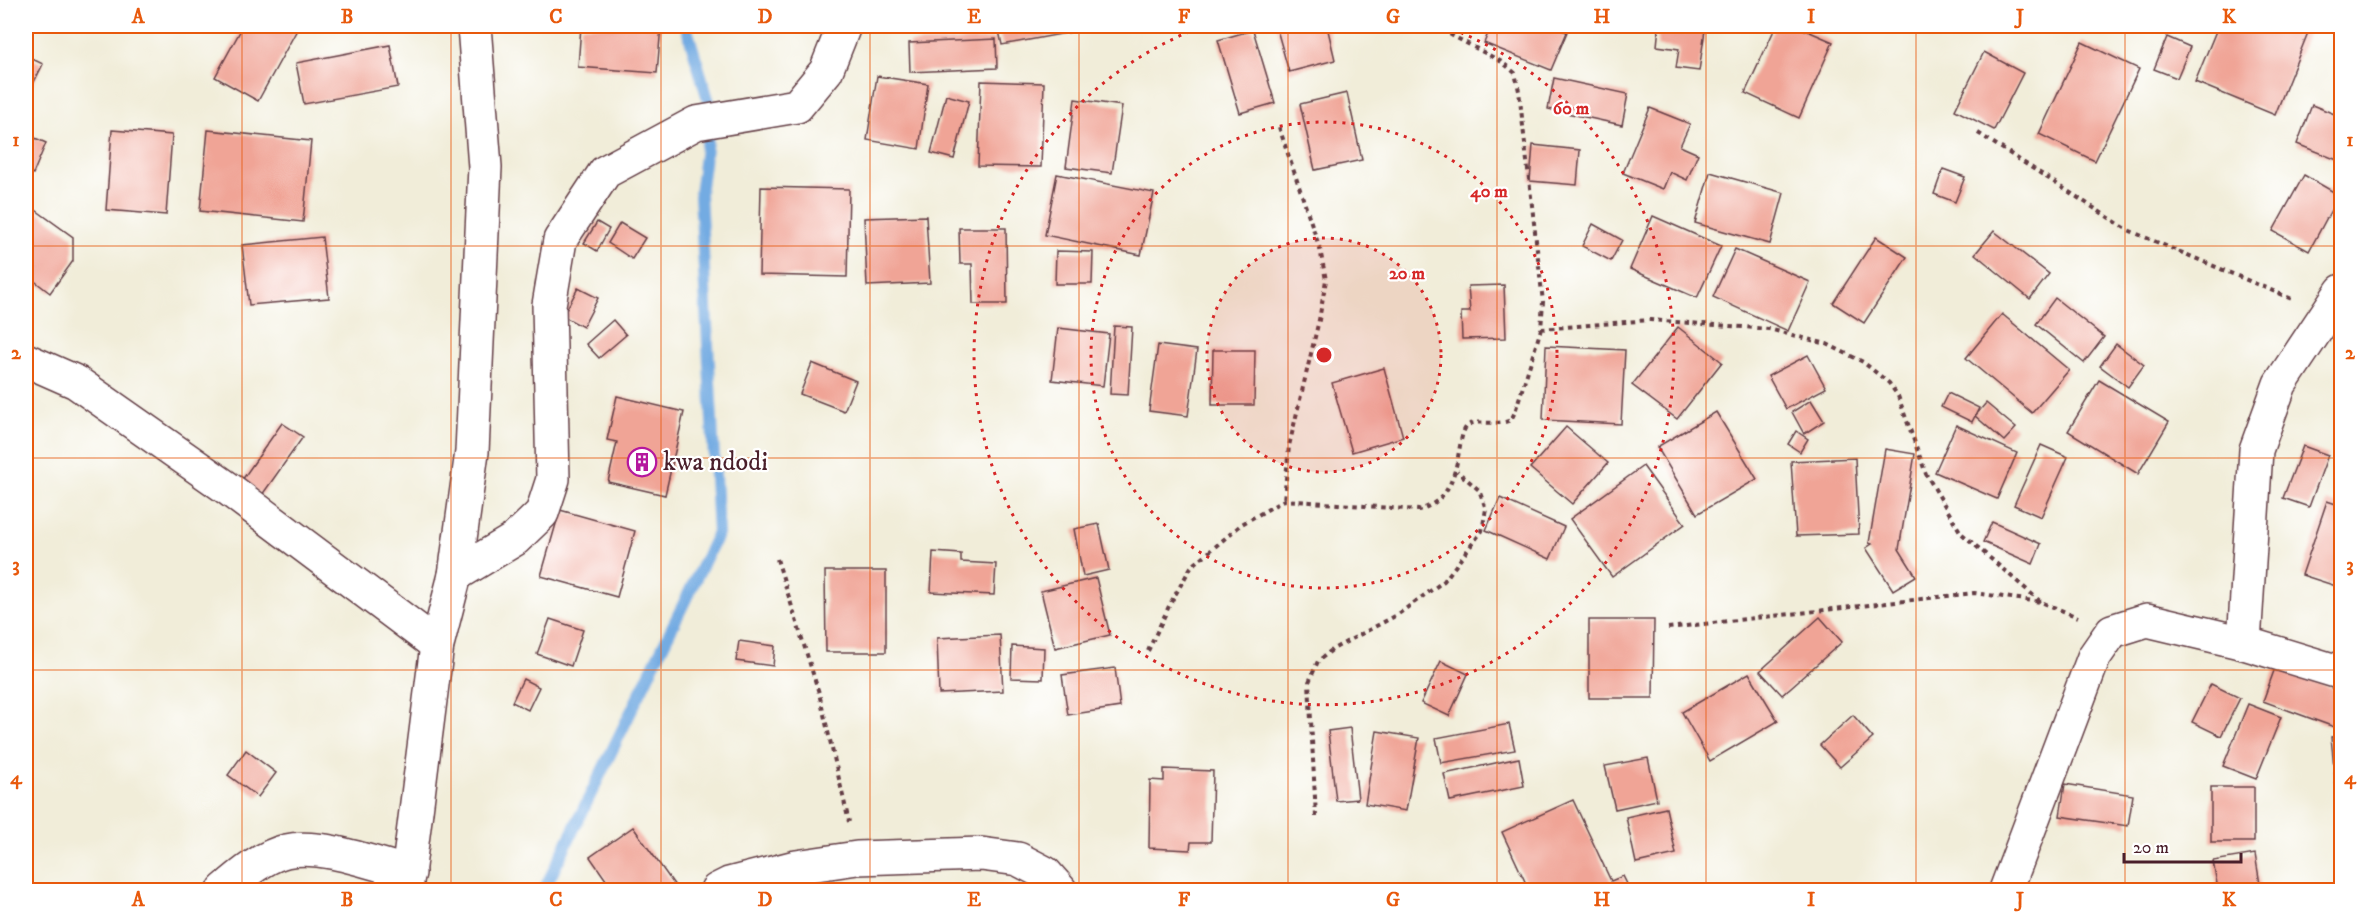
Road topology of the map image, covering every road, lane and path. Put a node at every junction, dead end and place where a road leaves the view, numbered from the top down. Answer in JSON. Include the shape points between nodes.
{"nodes":[{"id":1,"x":474,"y":26,"type":"edge"},
{"id":2,"x":844,"y":26,"type":"edge"},
{"id":3,"x":1434,"y":26,"type":"edge"},
{"id":4,"x":1279,"y":127,"type":"dead end"},
{"id":5,"x":1978,"y":133,"type":"dead end"},
{"id":6,"x":2334,"y":302,"type":"edge"},
{"id":7,"x":1541,"y":329,"type":"junction"},
{"id":8,"x":26,"y":360,"type":"edge"},
{"id":9,"x":1457,"y":471,"type":"junction"},
{"id":10,"x":1284,"y":500,"type":"junction"},
{"id":11,"x":777,"y":559,"type":"dead end"},
{"id":12,"x":456,"y":575,"type":"junction"},
{"id":13,"x":2041,"y":602,"type":"junction"},
{"id":14,"x":1668,"y":628,"type":"dead end"},
{"id":15,"x":2112,"y":631,"type":"junction"},
{"id":16,"x":2244,"y":643,"type":"junction"},
{"id":17,"x":437,"y":645,"type":"junction"},
{"id":18,"x":1148,"y":651,"type":"dead end"},
{"id":19,"x":2342,"y":673,"type":"edge"},
{"id":20,"x":1316,"y":817,"type":"dead end"},
{"id":21,"x":857,"y":858,"type":"junction"},
{"id":22,"x":407,"y":882,"type":"edge"},
{"id":23,"x":224,"y":891,"type":"edge"},
{"id":24,"x":717,"y":891,"type":"edge"},
{"id":25,"x":1060,"y":891,"type":"edge"},
{"id":26,"x":2006,"y":891,"type":"edge"}],
"edges":[{"from":1,"to":12,"type":"street","via":[[485,167],[472,452]]},
{"from":2,"to":12,"type":"street","via":[[826,71],[796,106],[696,123],[605,172],[560,240],[549,305],[553,479],[542,513],[515,539]]},
{"from":3,"to":7,"type":"path","via":[[1502,62],[1515,74],[1543,302]]},
{"from":4,"to":10,"type":"path","via":[[1320,249],[1326,280],[1320,320],[1288,446]]},
{"from":5,"to":6,"type":"path","via":[[2128,230]]},
{"from":6,"to":16,"type":"street","via":[[2280,384],[2256,450]]},
{"from":7,"to":9,"type":"path","via":[[1511,420],[1502,424],[1470,424],[1464,429]]},
{"from":7,"to":13,"type":"path","via":[[1650,320],[1769,328],[1827,344],[1863,362],[1889,383],[1898,396],[1926,474],[1961,533]]},
{"from":8,"to":17,"type":"street","via":[[76,382],[230,490]]},
{"from":9,"to":10,"type":"path","via":[[1442,496],[1431,507],[1418,510]]},
{"from":9,"to":20,"type":"path","via":[[1479,490],[1486,509],[1482,531],[1444,581],[1397,615],[1333,649],[1318,661],[1311,674]]},
{"from":10,"to":18,"type":"path","via":[[1242,524],[1191,567]]},
{"from":11,"to":21,"type":"path","via":[[819,693]]},
{"from":12,"to":17,"type":"street"},
{"from":13,"to":14,"type":"path","via":[[1974,592]]},
{"from":13,"to":15,"type":"path"},
{"from":15,"to":16,"type":"street","via":[[2147,620]]},
{"from":15,"to":26,"type":"street","via":[[2094,657]]},
{"from":16,"to":19,"type":"street"},
{"from":17,"to":22,"type":"street"},
{"from":21,"to":24,"type":"street","via":[[796,867],[729,884]]},
{"from":21,"to":25,"type":"street","via":[[981,854],[1018,859],[1045,873]]},
{"from":22,"to":23,"type":"street","via":[[324,850],[286,851],[245,871]]}]}
